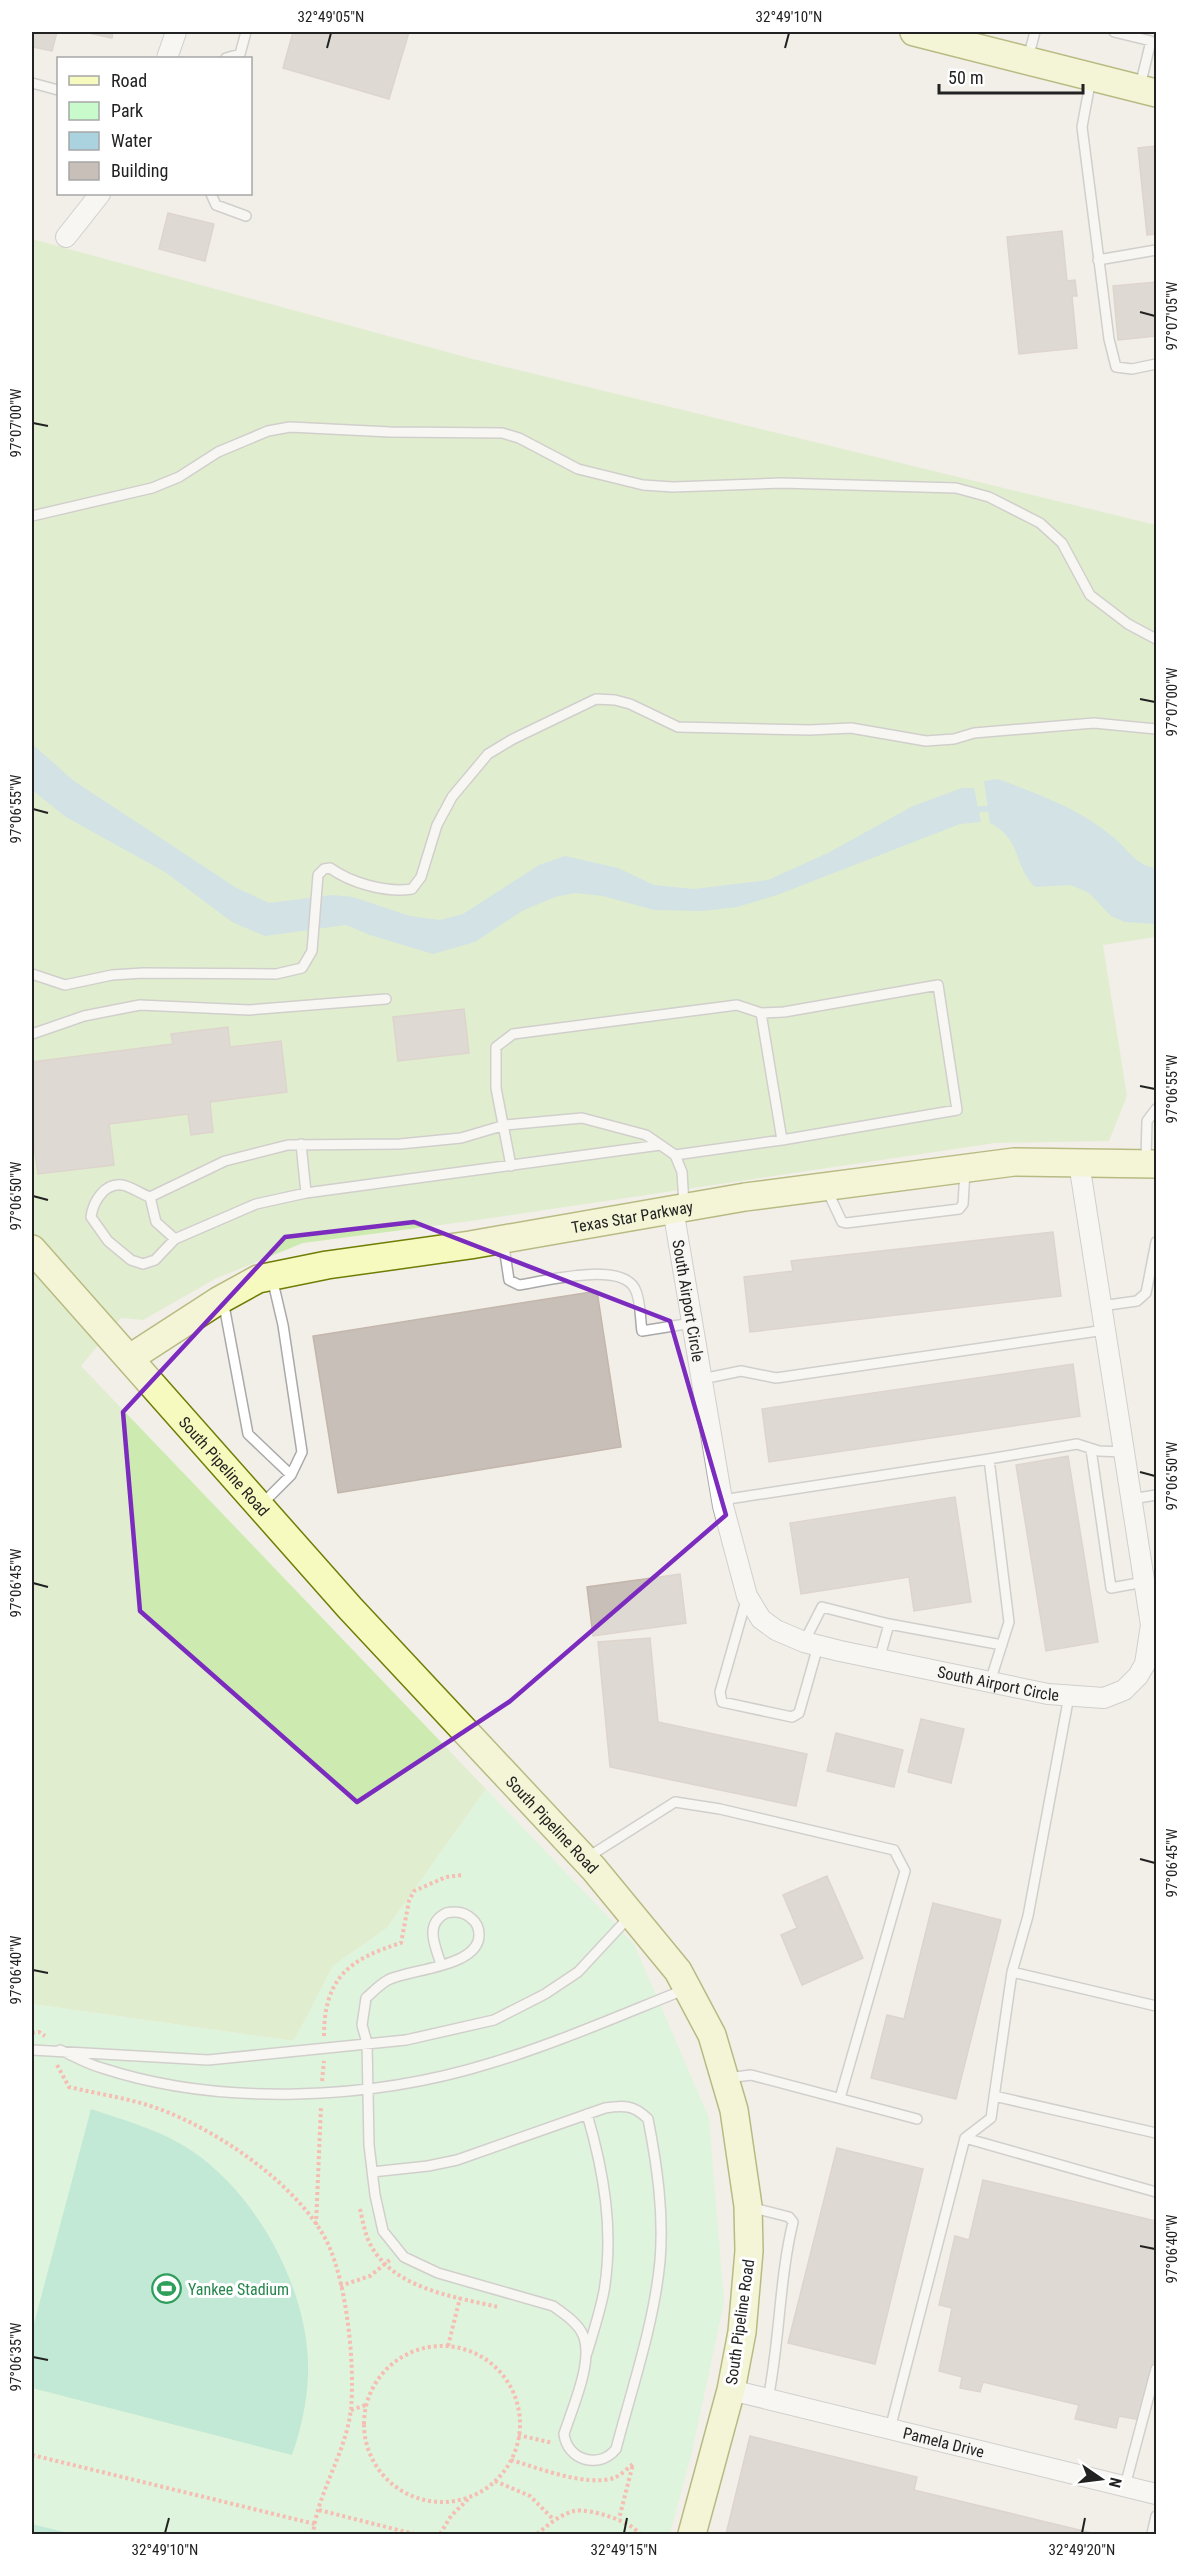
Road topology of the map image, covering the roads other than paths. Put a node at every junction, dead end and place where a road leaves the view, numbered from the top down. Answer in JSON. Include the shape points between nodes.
{"nodes":[{"id":1,"x":176,"y":32,"type":"edge"},
{"id":2,"x":246,"y":32,"type":"edge"},
{"id":3,"x":914,"y":32,"type":"edge"},
{"id":4,"x":1035,"y":32,"type":"edge"},
{"id":5,"x":1113,"y":32,"type":"edge"},
{"id":6,"x":166,"y":57,"type":"edge"},
{"id":7,"x":230,"y":57,"type":"edge"},
{"id":8,"x":1028,"y":60,"type":"junction"},
{"id":9,"x":1091,"y":76,"type":"junction"},
{"id":10,"x":32,"y":83,"type":"edge"},
{"id":11,"x":57,"y":90,"type":"edge"},
{"id":12,"x":1148,"y":91,"type":"edge"},
{"id":13,"x":99,"y":195,"type":"edge"},
{"id":14,"x":212,"y":195,"type":"edge"},
{"id":15,"x":246,"y":216,"type":"dead end"},
{"id":16,"x":66,"y":237,"type":"dead end"},
{"id":17,"x":1156,"y":250,"type":"edge"},
{"id":18,"x":1098,"y":260,"type":"junction"},
{"id":19,"x":1156,"y":364,"type":"edge"},
{"id":20,"x":32,"y":516,"type":"edge"},
{"id":21,"x":1156,"y":639,"type":"edge"},
{"id":22,"x":1156,"y":729,"type":"edge"},
{"id":23,"x":32,"y":974,"type":"edge"},
{"id":24,"x":386,"y":999,"type":"dead end"},
{"id":25,"x":761,"y":1013,"type":"junction"},
{"id":26,"x":32,"y":1034,"type":"edge"},
{"id":27,"x":1156,"y":1109,"type":"edge"},
{"id":28,"x":505,"y":1125,"type":"junction"},
{"id":29,"x":782,"y":1140,"type":"junction"},
{"id":30,"x":301,"y":1144,"type":"junction"},
{"id":31,"x":660,"y":1144,"type":"junction"},
{"id":32,"x":675,"y":1155,"type":"junction"},
{"id":33,"x":1079,"y":1163,"type":"junction"},
{"id":34,"x":1151,"y":1164,"type":"edge"},
{"id":35,"x":512,"y":1166,"type":"junction"},
{"id":36,"x":965,"y":1168,"type":"junction"},
{"id":37,"x":825,"y":1186,"type":"junction"},
{"id":38,"x":306,"y":1192,"type":"junction"},
{"id":39,"x":150,"y":1197,"type":"junction"},
{"id":40,"x":679,"y":1208,"type":"junction"},
{"id":41,"x":175,"y":1239,"type":"junction"},
{"id":42,"x":502,"y":1239,"type":"junction"},
{"id":43,"x":1156,"y":1242,"type":"edge"},
{"id":44,"x":32,"y":1249,"type":"edge"},
{"id":45,"x":271,"y":1276,"type":"junction"},
{"id":46,"x":223,"y":1298,"type":"junction"},
{"id":47,"x":1101,"y":1306,"type":"junction"},
{"id":48,"x":692,"y":1323,"type":"junction"},
{"id":49,"x":1105,"y":1330,"type":"junction"},
{"id":50,"x":130,"y":1358,"type":"junction"},
{"id":51,"x":702,"y":1379,"type":"junction"},
{"id":52,"x":1091,"y":1449,"type":"junction"},
{"id":53,"x":1124,"y":1452,"type":"junction"},
{"id":54,"x":989,"y":1459,"type":"junction"},
{"id":55,"x":291,"y":1475,"type":"junction"},
{"id":56,"x":1156,"y":1495,"type":"edge"},
{"id":57,"x":1132,"y":1499,"type":"junction"},
{"id":58,"x":722,"y":1500,"type":"junction"},
{"id":59,"x":260,"y":1505,"type":"junction"},
{"id":60,"x":1149,"y":1594,"type":"edge"},
{"id":61,"x":747,"y":1596,"type":"junction"},
{"id":62,"x":888,"y":1624,"type":"junction"},
{"id":63,"x":811,"y":1644,"type":"junction"},
{"id":64,"x":1002,"y":1645,"type":"junction"},
{"id":65,"x":879,"y":1660,"type":"junction"},
{"id":66,"x":990,"y":1682,"type":"junction"},
{"id":67,"x":1069,"y":1696,"type":"junction"},
{"id":68,"x":585,"y":1859,"type":"junction"},
{"id":69,"x":632,"y":1915,"type":"junction"},
{"id":70,"x":441,"y":1964,"type":"junction"},
{"id":71,"x":1012,"y":1972,"type":"junction"},
{"id":72,"x":687,"y":1989,"type":"junction"},
{"id":73,"x":1156,"y":2006,"type":"edge"},
{"id":74,"x":367,"y":2043,"type":"junction"},
{"id":75,"x":32,"y":2050,"type":"edge"},
{"id":76,"x":57,"y":2050,"type":"junction"},
{"id":77,"x":724,"y":2078,"type":"junction"},
{"id":78,"x":368,"y":2091,"type":"junction"},
{"id":79,"x":994,"y":2096,"type":"junction"},
{"id":80,"x":840,"y":2098,"type":"junction"},
{"id":81,"x":587,"y":2114,"type":"junction"},
{"id":82,"x":917,"y":2120,"type":"dead end"},
{"id":83,"x":1156,"y":2133,"type":"edge"},
{"id":84,"x":965,"y":2138,"type":"junction"},
{"id":85,"x":372,"y":2172,"type":"junction"},
{"id":86,"x":1156,"y":2192,"type":"edge"},
{"id":87,"x":748,"y":2206,"type":"junction"},
{"id":88,"x":586,"y":2356,"type":"junction"},
{"id":89,"x":1156,"y":2369,"type":"edge"},
{"id":90,"x":731,"y":2390,"type":"junction"},
{"id":91,"x":768,"y":2399,"type":"junction"},
{"id":92,"x":890,"y":2429,"type":"junction"},
{"id":93,"x":1125,"y":2486,"type":"junction"},
{"id":94,"x":1156,"y":2494,"type":"edge"},
{"id":95,"x":1156,"y":2516,"type":"edge"},
{"id":96,"x":692,"y":2535,"type":"edge"},
{"id":97,"x":1152,"y":2535,"type":"edge"}],
"edges":[{"from":1,"to":6,"type":"street"},
{"from":2,"to":7,"type":"lane","via":[[240,54]]},
{"from":3,"to":8,"type":"street","via":[[969,42]]},
{"from":4,"to":8,"type":"lane"},
{"from":5,"to":12,"type":"lane","via":[[1151,41]]},
{"from":8,"to":9,"type":"street"},
{"from":9,"to":12,"type":"street"},
{"from":9,"to":18,"type":"lane","via":[[1082,127]]},
{"from":10,"to":11,"type":"lane"},
{"from":13,"to":16,"type":"street"},
{"from":14,"to":15,"type":"lane","via":[[216,205]]},
{"from":17,"to":18,"type":"lane"},
{"from":18,"to":19,"type":"lane","via":[[1116,367],[1132,369]]},
{"from":20,"to":21,"type":"lane","via":[[152,488],[268,430],[332,427],[502,433],[578,469],[643,485],[781,483],[956,488],[989,497],[1040,523],[1062,543],[1090,596]]},
{"from":22,"to":23,"type":"lane","via":[[1094,723],[926,741],[851,728],[678,727],[630,704],[597,699],[488,754],[452,797],[437,825],[421,877],[412,889],[387,890],[324,868],[318,875],[312,951],[302,968],[276,975],[112,975],[65,985]]},
{"from":24,"to":26,"type":"lane","via":[[249,1010],[140,1005],[84,1016]]},
{"from":25,"to":28,"type":"lane","via":[[737,1005],[513,1034],[496,1047],[496,1088]]},
{"from":25,"to":29,"type":"lane"},
{"from":25,"to":29,"type":"lane","via":[[938,985],[957,1110]]},
{"from":27,"to":34,"type":"lane","via":[[1147,1121]]},
{"from":28,"to":30,"type":"lane","via":[[461,1138],[400,1144]]},
{"from":28,"to":31,"type":"lane","via":[[582,1118],[646,1135]]},
{"from":28,"to":35,"type":"lane"},
{"from":29,"to":32,"type":"lane"},
{"from":30,"to":38,"type":"lane"},
{"from":30,"to":39,"type":"lane","via":[[225,1161]]},
{"from":31,"to":32,"type":"lane"},
{"from":31,"to":35,"type":"lane"},
{"from":32,"to":40,"type":"lane","via":[[682,1172]]},
{"from":33,"to":34,"type":"street","name":"Texas Star Parkway"},
{"from":33,"to":36,"type":"street","name":"Texas Star Parkway","via":[[1014,1162]]},
{"from":33,"to":47,"type":"street","name":"South Airport Circle"},
{"from":35,"to":38,"type":"lane"},
{"from":36,"to":37,"type":"street","name":"Texas Star Parkway"},
{"from":36,"to":37,"type":"lane","via":[[963,1204],[959,1209],[846,1223]]},
{"from":37,"to":40,"type":"street","name":"Texas Star Parkway"},
{"from":38,"to":41,"type":"lane","via":[[256,1204]]},
{"from":39,"to":41,"type":"lane","via":[[156,1222]]},
{"from":39,"to":41,"type":"lane","via":[[123,1185],[110,1187],[93,1203],[91,1217],[108,1241],[130,1260],[143,1264],[155,1260]]},
{"from":40,"to":42,"type":"street","name":"Texas Star Parkway"},
{"from":40,"to":48,"type":"street","name":"South Airport Circle"},
{"from":42,"to":45,"type":"street","name":"Texas Star Parkway"},
{"from":42,"to":48,"type":"lane","via":[[509,1280],[519,1285],[605,1273],[624,1277],[635,1289],[642,1331]]},
{"from":43,"to":47,"type":"lane","via":[[1146,1293],[1137,1300]]},
{"from":44,"to":50,"type":"street","name":"South Pipeline Road"},
{"from":45,"to":46,"type":"street","name":"Texas Star Parkway"},
{"from":45,"to":55,"type":"lane","via":[[283,1325],[302,1452]]},
{"from":46,"to":50,"type":"street","name":"Texas Star Parkway"},
{"from":46,"to":55,"type":"lane","via":[[248,1434]]},
{"from":47,"to":49,"type":"street","name":"South Airport Circle"},
{"from":48,"to":51,"type":"street","name":"South Airport Circle"},
{"from":49,"to":51,"type":"lane","via":[[776,1378],[741,1371]]},
{"from":49,"to":53,"type":"street","name":"South Airport Circle"},
{"from":50,"to":59,"type":"street","name":"South Pipeline Road"},
{"from":51,"to":58,"type":"street","name":"South Airport Circle"},
{"from":52,"to":53,"type":"lane"},
{"from":52,"to":54,"type":"lane","via":[[1077,1444]]},
{"from":52,"to":60,"type":"lane","via":[[1111,1588]]},
{"from":53,"to":57,"type":"street","name":"South Airport Circle"},
{"from":54,"to":58,"type":"lane"},
{"from":54,"to":64,"type":"lane","via":[[1009,1622]]},
{"from":55,"to":59,"type":"lane"},
{"from":56,"to":57,"type":"lane"},
{"from":57,"to":60,"type":"street","name":"South Airport Circle"},
{"from":58,"to":61,"type":"street","name":"South Airport Circle"},
{"from":59,"to":68,"type":"street","name":"South Pipeline Road","via":[[350,1608]]},
{"from":60,"to":67,"type":"street","name":"South Airport Circle","via":[[1150,1647],[1138,1677],[1124,1690],[1104,1698]]},
{"from":61,"to":63,"type":"street","name":"South Airport Circle","via":[[761,1619],[776,1630]]},
{"from":61,"to":63,"type":"lane","via":[[720,1692],[722,1702],[792,1717],[799,1713]]},
{"from":62,"to":63,"type":"lane","via":[[822,1607]]},
{"from":62,"to":64,"type":"lane"},
{"from":62,"to":65,"type":"lane"},
{"from":63,"to":65,"type":"street","name":"South Airport Circle"},
{"from":64,"to":66,"type":"lane"},
{"from":65,"to":66,"type":"street","name":"South Airport Circle"},
{"from":66,"to":67,"type":"street","name":"South Airport Circle"},
{"from":67,"to":71,"type":"lane","via":[[1028,1916]]},
{"from":68,"to":69,"type":"street","name":"South Pipeline Road"},
{"from":68,"to":80,"type":"lane","via":[[675,1802],[894,1850],[906,1871]]},
{"from":69,"to":72,"type":"street","name":"South Pipeline Road","via":[[678,1971]]},
{"from":69,"to":74,"type":"lane","via":[[578,1972],[494,2020],[406,2040]]},
{"from":70,"to":70,"type":"lane","via":[[432,1934],[435,1921],[446,1912],[466,1914],[479,1929],[478,1943],[469,1955]]},
{"from":70,"to":74,"type":"lane","via":[[388,1980],[366,1998],[362,2025]]},
{"from":71,"to":73,"type":"lane"},
{"from":71,"to":79,"type":"lane"},
{"from":72,"to":77,"type":"street","name":"South Pipeline Road","via":[[712,2035]]},
{"from":72,"to":78,"type":"lane","via":[[489,2064]]},
{"from":74,"to":76,"type":"lane","via":[[208,2060]]},
{"from":74,"to":78,"type":"lane"},
{"from":75,"to":76,"type":"lane"},
{"from":76,"to":78,"type":"lane","via":[[101,2068],[206,2090],[248,2094]]},
{"from":77,"to":80,"type":"lane","via":[[751,2075]]},
{"from":77,"to":87,"type":"street","name":"South Pipeline Road","via":[[734,2110]]},
{"from":78,"to":85,"type":"lane"},
{"from":79,"to":83,"type":"lane"},
{"from":79,"to":84,"type":"lane","via":[[991,2118]]},
{"from":80,"to":82,"type":"lane"},
{"from":81,"to":85,"type":"lane","via":[[457,2160]]},
{"from":81,"to":88,"type":"lane","via":[[597,2146],[610,2232],[604,2291]]},
{"from":81,"to":88,"type":"lane","via":[[623,2105],[637,2108],[648,2119],[661,2210],[655,2299],[616,2449],[610,2456],[595,2461],[572,2454],[565,2445],[564,2434]]},
{"from":84,"to":86,"type":"lane"},
{"from":84,"to":92,"type":"lane"},
{"from":85,"to":88,"type":"lane","via":[[383,2230],[404,2258],[438,2273],[553,2306],[583,2334]]},
{"from":87,"to":90,"type":"street","name":"South Pipeline Road","via":[[746,2293]]},
{"from":87,"to":91,"type":"lane","via":[[789,2217],[793,2222],[784,2259]]},
{"from":89,"to":93,"type":"lane"},
{"from":90,"to":91,"type":"street","name":"Pamela Drive"},
{"from":90,"to":96,"type":"street","name":"South Pipeline Road"},
{"from":91,"to":92,"type":"street","name":"Pamela Drive"},
{"from":92,"to":93,"type":"street","name":"Pamela Drive"},
{"from":93,"to":94,"type":"street","name":"Pamela Drive"},
{"from":95,"to":97,"type":"lane"}]}
